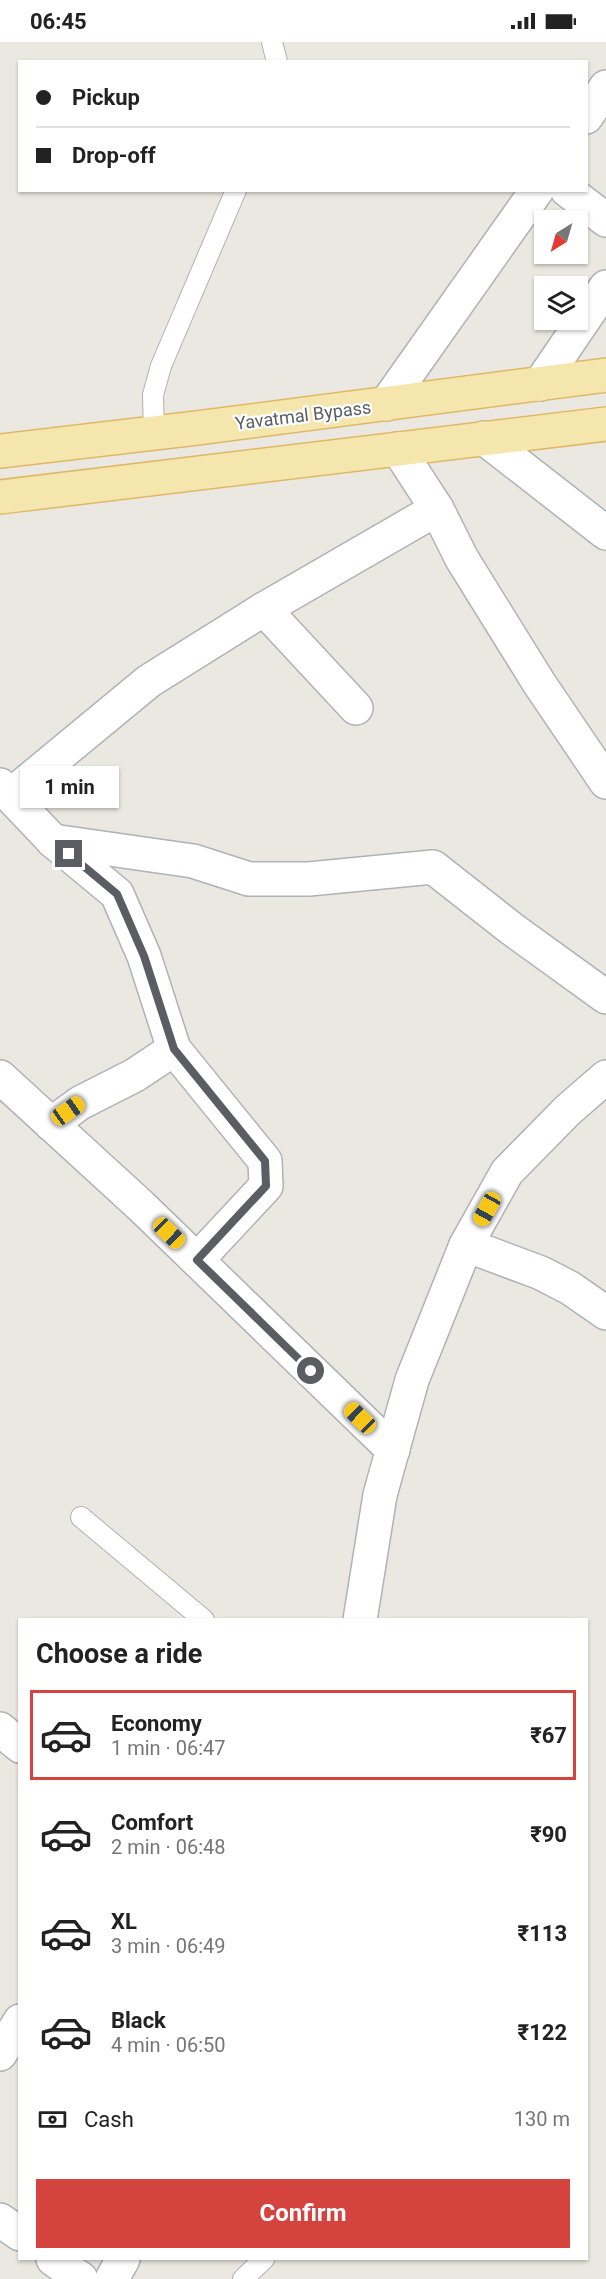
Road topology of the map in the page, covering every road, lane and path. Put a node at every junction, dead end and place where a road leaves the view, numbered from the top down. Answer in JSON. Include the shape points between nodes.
{"nodes":[{"id":1,"x":272,"y":42,"type":"edge"},
{"id":2,"x":276,"y":60,"type":"edge"},
{"id":3,"x":606,"y":87,"type":"edge"},
{"id":4,"x":588,"y":114,"type":"edge"},
{"id":5,"x":235,"y":192,"type":"edge"},
{"id":6,"x":536,"y":192,"type":"edge"},
{"id":7,"x":570,"y":192,"type":"edge"},
{"id":8,"x":606,"y":220,"type":"edge"},
{"id":9,"x":606,"y":287,"type":"edge"},
{"id":10,"x":606,"y":375,"type":"edge"},
{"id":11,"x":540,"y":384,"type":"junction"},
{"id":12,"x":386,"y":404,"type":"junction"},
{"id":13,"x":606,"y":424,"type":"edge"},
{"id":14,"x":154,"y":434,"type":"junction"},
{"id":15,"x":484,"y":438,"type":"junction"},
{"id":16,"x":398,"y":449,"type":"junction"},
{"id":17,"x":0,"y":451,"type":"edge"},
{"id":18,"x":0,"y":497,"type":"edge"},
{"id":19,"x":437,"y":509,"type":"junction"},
{"id":20,"x":606,"y":532,"type":"edge"},
{"id":21,"x":264,"y":609,"type":"junction"},
{"id":22,"x":356,"y":708,"type":"dead end"},
{"id":23,"x":606,"y":782,"type":"edge"},
{"id":24,"x":6,"y":790,"type":"edge"},
{"id":25,"x":53,"y":841,"type":"junction"},
{"id":26,"x":606,"y":997,"type":"edge"},
{"id":27,"x":174,"y":1049,"type":"junction"},
{"id":28,"x":0,"y":1077,"type":"edge"},
{"id":29,"x":606,"y":1077,"type":"edge"},
{"id":30,"x":51,"y":1124,"type":"junction"},
{"id":31,"x":466,"y":1245,"type":"junction"},
{"id":32,"x":197,"y":1260,"type":"junction"},
{"id":33,"x":606,"y":1313,"type":"edge"},
{"id":34,"x":393,"y":1450,"type":"junction"},
{"id":35,"x":81,"y":1516,"type":"dead end"},
{"id":36,"x":202,"y":1618,"type":"edge"},
{"id":37,"x":360,"y":1618,"type":"edge"},
{"id":38,"x":0,"y":1729,"type":"edge"},
{"id":39,"x":18,"y":1744,"type":"edge"},
{"id":40,"x":18,"y":2024,"type":"edge"},
{"id":41,"x":0,"y":2054,"type":"edge"},
{"id":42,"x":0,"y":2220,"type":"edge"},
{"id":43,"x":18,"y":2233,"type":"edge"},
{"id":44,"x":54,"y":2260,"type":"edge"},
{"id":45,"x":122,"y":2260,"type":"edge"},
{"id":46,"x":263,"y":2260,"type":"edge"},
{"id":47,"x":81,"y":2279,"type":"edge"},
{"id":48,"x":112,"y":2279,"type":"edge"},
{"id":49,"x":243,"y":2279,"type":"edge"}],
"edges":[{"from":1,"to":2,"type":"lane"},
{"from":3,"to":4,"type":"street"},
{"from":5,"to":14,"type":"lane","via":[[161,366],[153,394]]},
{"from":6,"to":12,"type":"street"},
{"from":7,"to":8,"type":"street"},
{"from":9,"to":11,"type":"street"},
{"from":10,"to":11,"type":"main road","name":"Yavatmal Bypass"},
{"from":11,"to":12,"type":"main road","name":"Yavatmal Bypass"},
{"from":12,"to":14,"type":"main road","name":"Yavatmal Bypass"},
{"from":13,"to":15,"type":"main road"},
{"from":14,"to":17,"type":"main road","name":"Yavatmal Bypass"},
{"from":15,"to":16,"type":"main road"},
{"from":15,"to":20,"type":"street"},
{"from":16,"to":18,"type":"main road"},
{"from":16,"to":19,"type":"street"},
{"from":19,"to":21,"type":"street"},
{"from":19,"to":23,"type":"street","via":[[468,569]]},
{"from":21,"to":22,"type":"street"},
{"from":21,"to":24,"type":"street","via":[[149,681]]},
{"from":24,"to":25,"type":"street"},
{"from":25,"to":26,"type":"street","via":[[193,861],[249,879],[309,879],[433,867]]},
{"from":25,"to":27,"type":"street","via":[[117,894],[144,956]]},
{"from":27,"to":30,"type":"street"},
{"from":27,"to":32,"type":"street","via":[[265,1161],[266,1186]]},
{"from":28,"to":30,"type":"street"},
{"from":29,"to":31,"type":"street","via":[[507,1172]]},
{"from":30,"to":32,"type":"street"},
{"from":31,"to":33,"type":"street","via":[[541,1273]]},
{"from":31,"to":34,"type":"street","via":[[412,1380]]},
{"from":32,"to":34,"type":"street"},
{"from":34,"to":37,"type":"street","via":[[380,1495]]},
{"from":35,"to":36,"type":"lane"},
{"from":38,"to":39,"type":"street"},
{"from":40,"to":41,"type":"street"},
{"from":42,"to":43,"type":"street"},
{"from":44,"to":47,"type":"street"},
{"from":45,"to":48,"type":"street"},
{"from":46,"to":49,"type":"lane"}]}
